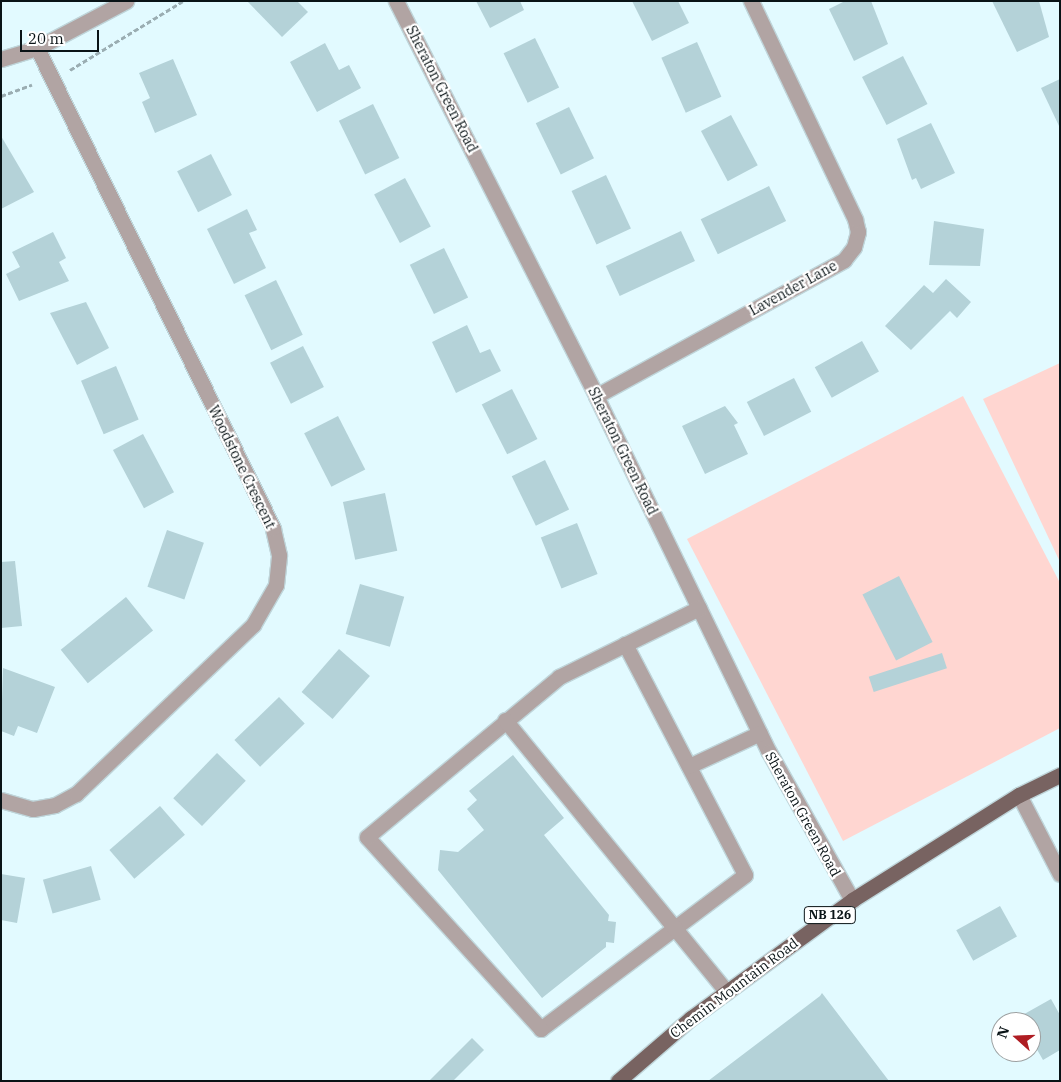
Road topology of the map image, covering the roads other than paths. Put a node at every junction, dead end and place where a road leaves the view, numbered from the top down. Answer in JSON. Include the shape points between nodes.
{"nodes":[{"id":1,"x":126,"y":1,"type":"edge"},
{"id":2,"x":396,"y":1,"type":"edge"},
{"id":3,"x":751,"y":1,"type":"edge"},
{"id":4,"x":37,"y":48,"type":"junction"},
{"id":5,"x":1,"y":59,"type":"edge"},
{"id":6,"x":596,"y":396,"type":"junction"},
{"id":7,"x":699,"y":608,"type":"junction"},
{"id":8,"x":626,"y":644,"type":"junction"},
{"id":9,"x":505,"y":720,"type":"junction"},
{"id":10,"x":760,"y":733,"type":"junction"},
{"id":11,"x":689,"y":766,"type":"junction"},
{"id":12,"x":1060,"y":775,"type":"edge"},
{"id":13,"x":1019,"y":796,"type":"junction"},
{"id":14,"x":1,"y":800,"type":"edge"},
{"id":15,"x":1060,"y":874,"type":"edge"},
{"id":16,"x":852,"y":900,"type":"junction"},
{"id":17,"x":673,"y":930,"type":"junction"},
{"id":18,"x":727,"y":992,"type":"junction"},
{"id":19,"x":618,"y":1081,"type":"edge"}],
"edges":[{"from":1,"to":4,"type":"street"},
{"from":2,"to":6,"type":"street","name":"Sheraton Green Road"},
{"from":3,"to":6,"type":"street","name":"Lavender Lane","via":[[855,219],[858,232],[854,247],[844,260]]},
{"from":4,"to":5,"type":"street"},
{"from":4,"to":14,"type":"street","name":"Woodstone Crescent","via":[[273,528],[279,555],[276,585],[253,625],[76,794],[55,805],[33,809]]},
{"from":6,"to":7,"type":"street","name":"Sheraton Green Road"},
{"from":7,"to":8,"type":"street"},
{"from":7,"to":10,"type":"street","name":"Sheraton Green Road"},
{"from":8,"to":9,"type":"street","via":[[559,677]]},
{"from":8,"to":11,"type":"street"},
{"from":9,"to":17,"type":"street"},
{"from":9,"to":17,"type":"street","via":[[366,837],[541,1029]]},
{"from":10,"to":11,"type":"street"},
{"from":10,"to":16,"type":"street","name":"Sheraton Green Road"},
{"from":11,"to":17,"type":"street","via":[[745,875]]},
{"from":12,"to":13,"type":"main road","name":"Chemin Mountain Road","number":"NB 126"},
{"from":13,"to":15,"type":"street"},
{"from":13,"to":16,"type":"main road","name":"Chemin Mountain Road","number":"NB 126"},
{"from":16,"to":18,"type":"main road","name":"Chemin Mountain Road","number":"NB 126"},
{"from":17,"to":18,"type":"street"},
{"from":18,"to":19,"type":"main road","name":"Chemin Mountain Road","number":"NB 126"}]}
